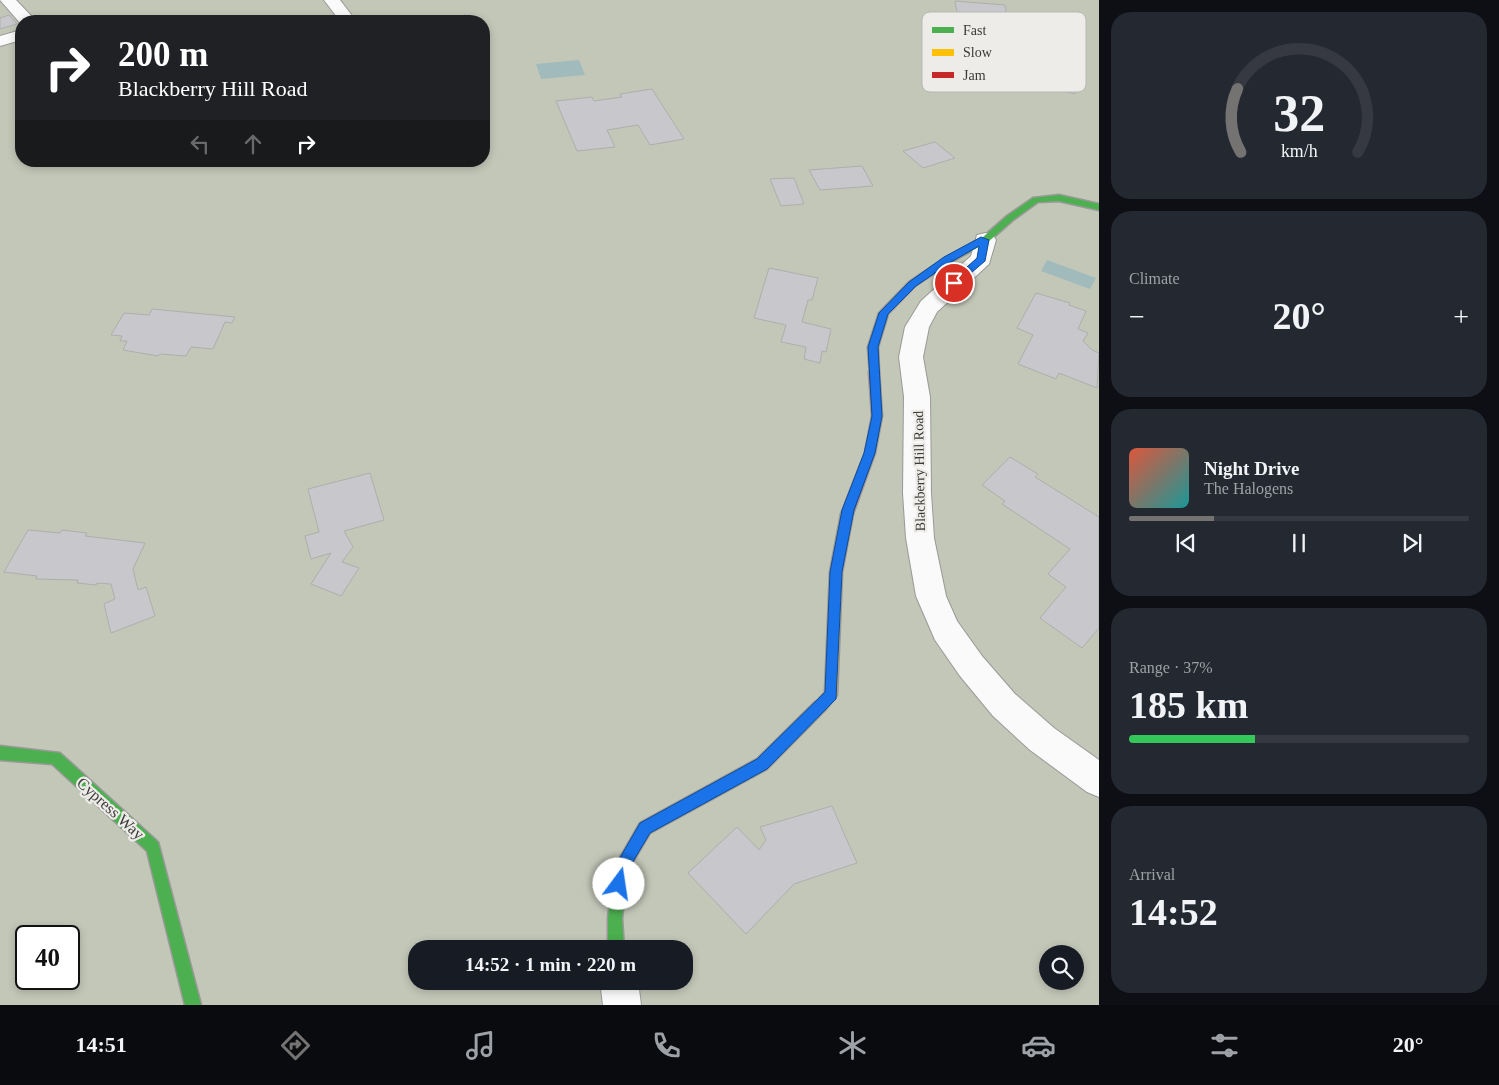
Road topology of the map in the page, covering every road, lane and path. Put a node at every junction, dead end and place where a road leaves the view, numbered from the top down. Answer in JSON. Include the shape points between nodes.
{"nodes":[{"id":1,"x":7,"y":0,"type":"edge"},
{"id":2,"x":332,"y":0,"type":"edge"},
{"id":3,"x":22,"y":15,"type":"edge"},
{"id":4,"x":343,"y":15,"type":"edge"},
{"id":5,"x":15,"y":37,"type":"edge"},
{"id":6,"x":0,"y":41,"type":"edge"},
{"id":7,"x":1099,"y":207,"type":"edge"},
{"id":8,"x":985,"y":240,"type":"junction"},
{"id":9,"x":0,"y":753,"type":"edge"},
{"id":10,"x":1099,"y":780,"type":"edge"},
{"id":11,"x":616,"y":940,"type":"edge"},
{"id":12,"x":620,"y":990,"type":"edge"},
{"id":13,"x":193,"y":1005,"type":"edge"},
{"id":14,"x":622,"y":1005,"type":"edge"}],
"edges":[{"from":1,"to":3,"type":"street"},
{"from":2,"to":4,"type":"street"},
{"from":5,"to":6,"type":"street"},
{"from":7,"to":8,"type":"street","via":[[1059,198],[1036,200]]},
{"from":8,"to":10,"type":"street","name":"Blackberry Hill Road","via":[[981,259],[929,306],[917,327],[911,357],[917,397],[920,538],[930,596],[946,630],[1004,705],[1042,739]]},
{"from":8,"to":11,"type":"street","via":[[912,284],[884,313],[873,347],[877,416],[870,453],[848,510],[836,572],[831,695],[762,764],[645,828],[621,868]]},
{"from":9,"to":13,"type":"street","name":"Cypress Way","via":[[55,758],[153,847]]},
{"from":12,"to":14,"type":"street"}]}
